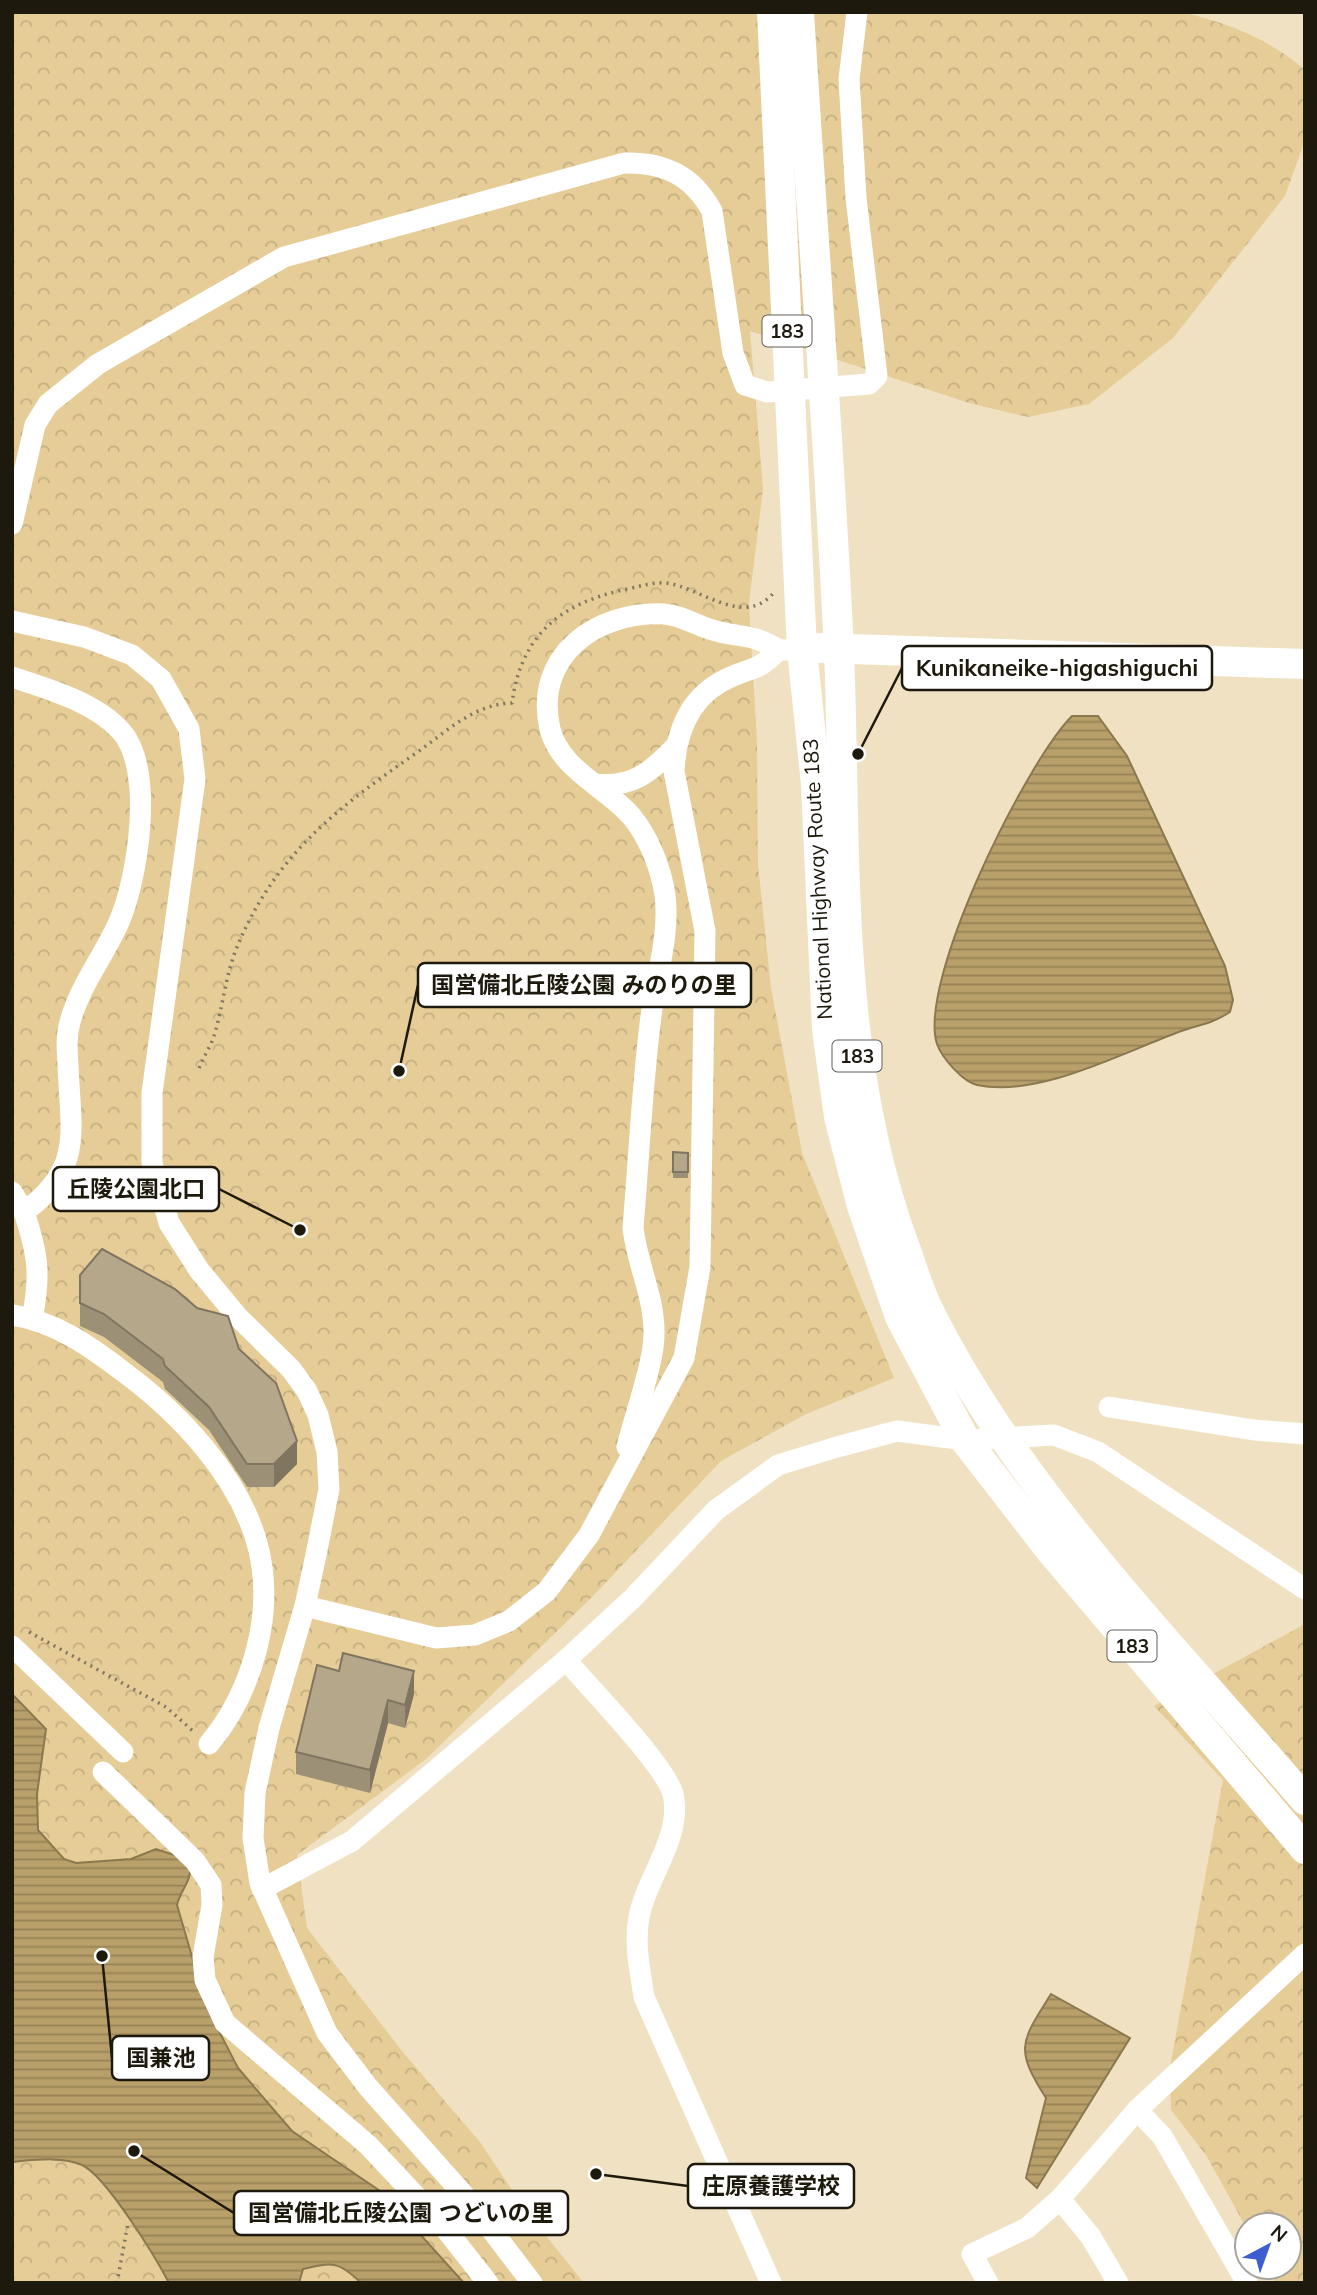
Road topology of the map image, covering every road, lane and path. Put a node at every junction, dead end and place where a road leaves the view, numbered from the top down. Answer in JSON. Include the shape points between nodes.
{"nodes":[{"id":1,"x":772,"y":12,"type":"edge"},
{"id":2,"x":799,"y":12,"type":"edge"},
{"id":3,"x":858,"y":12,"type":"edge"},
{"id":4,"x":12,"y":524,"type":"edge"},
{"id":5,"x":778,"y":586,"type":"dead end"},
{"id":6,"x":12,"y":621,"type":"edge"},
{"id":7,"x":839,"y":647,"type":"junction"},
{"id":8,"x":791,"y":650,"type":"junction"},
{"id":9,"x":1305,"y":664,"type":"edge"},
{"id":10,"x":12,"y":677,"type":"edge"},
{"id":11,"x":675,"y":747,"type":"junction"},
{"id":12,"x":595,"y":784,"type":"junction"},
{"id":13,"x":199,"y":1068,"type":"dead end"},
{"id":14,"x":12,"y":1192,"type":"edge"},
{"id":15,"x":23,"y":1212,"type":"junction"},
{"id":16,"x":22,"y":1317,"type":"edge"},
{"id":17,"x":1109,"y":1407,"type":"dead end"},
{"id":18,"x":1305,"y":1434,"type":"edge"},
{"id":19,"x":1002,"y":1436,"type":"junction"},
{"id":20,"x":965,"y":1440,"type":"junction"},
{"id":21,"x":620,"y":1472,"type":"junction"},
{"id":22,"x":1305,"y":1589,"type":"edge"},
{"id":23,"x":305,"y":1606,"type":"junction"},
{"id":24,"x":18,"y":1637,"type":"edge"},
{"id":25,"x":566,"y":1660,"type":"junction"},
{"id":26,"x":209,"y":1744,"type":"joint"},
{"id":27,"x":123,"y":1752,"type":"dead end"},
{"id":28,"x":103,"y":1772,"type":"dead end"},
{"id":29,"x":1305,"y":1800,"type":"edge"},
{"id":30,"x":1305,"y":1849,"type":"edge"},
{"id":31,"x":262,"y":1889,"type":"junction"},
{"id":32,"x":1305,"y":1954,"type":"edge"},
{"id":33,"x":1138,"y":2110,"type":"junction"},
{"id":34,"x":1060,"y":2199,"type":"junction"},
{"id":35,"x":128,"y":2223,"type":"dead end"},
{"id":36,"x":117,"y":2283,"type":"edge"},
{"id":37,"x":488,"y":2283,"type":"edge"},
{"id":38,"x":532,"y":2283,"type":"edge"},
{"id":39,"x":771,"y":2283,"type":"edge"},
{"id":40,"x":988,"y":2283,"type":"edge"},
{"id":41,"x":1118,"y":2283,"type":"edge"},
{"id":42,"x":1247,"y":2283,"type":"edge"}],
"edges":[{"from":1,"to":8,"type":"highway","name":"National Highway Route 183","number":"183"},
{"from":2,"to":7,"type":"highway","name":"National Highway Route 183","number":"183"},
{"from":3,"to":4,"type":"street","via":[[849,79],[856,198],[877,376],[869,384],[767,392],[745,385],[729,331],[712,211],[685,178],[662,167],[624,163],[284,257],[98,364],[48,404],[35,425]]},
{"from":5,"to":13,"type":"path","via":[[769,598],[744,608],[678,586],[654,583],[589,598],[560,614],[526,653],[512,703],[483,707],[406,760],[303,842],[272,878],[233,957],[212,1041]]},
{"from":6,"to":23,"type":"street","via":[[84,637],[132,654],[161,679],[189,729],[195,779],[152,1093],[152,1163],[169,1223],[199,1270],[291,1369],[318,1415],[329,1489]]},
{"from":7,"to":8,"type":"highway"},
{"from":7,"to":9,"type":"highway"},
{"from":7,"to":19,"type":"highway","name":"National Highway Route 183","number":"183","via":[[852,1022],[866,1112],[888,1203],[927,1307]]},
{"from":8,"to":11,"type":"street","via":[[760,669],[717,684],[690,709]]},
{"from":8,"to":12,"type":"street","via":[[667,614],[623,616],[594,628],[564,654],[547,690],[551,731],[570,763]]},
{"from":8,"to":20,"type":"highway","name":"National Highway Route 183","number":"183","via":[[816,784],[827,1029],[839,1117],[862,1206],[900,1317]]},
{"from":10,"to":15,"type":"street","via":[[107,717],[132,746],[140,793],[129,891],[69,1025],[69,1158],[51,1186]]},
{"from":11,"to":12,"type":"street","via":[[633,783]]},
{"from":11,"to":21,"type":"street","via":[[674,771],[705,932],[700,1267],[684,1358]]},
{"from":12,"to":21,"type":"street","via":[[631,816],[649,841],[665,894],[665,946],[651,1014],[633,1228],[636,1257],[650,1297],[654,1336]]},
{"from":14,"to":15,"type":"street"},
{"from":15,"to":16,"type":"street","via":[[40,1271]]},
{"from":16,"to":26,"type":"street","via":[[74,1337],[149,1392],[191,1432],[249,1520],[261,1562],[258,1642],[242,1690]]},
{"from":17,"to":18,"type":"street"},
{"from":19,"to":20,"type":"street"},
{"from":19,"to":22,"type":"street","via":[[1054,1435],[1098,1452]]},
{"from":19,"to":29,"type":"highway","name":"National Highway Route 183","number":"183","via":[[1076,1532]]},
{"from":20,"to":25,"type":"street","via":[[897,1431],[778,1465],[716,1510],[633,1598]]},
{"from":20,"to":30,"type":"highway","name":"National Highway Route 183","number":"183","via":[[1051,1551]]},
{"from":21,"to":23,"type":"street","via":[[580,1546],[547,1591],[509,1621],[475,1635],[436,1637]]},
{"from":23,"to":31,"type":"street","via":[[255,1793],[253,1838]]},
{"from":24,"to":26,"type":"path","via":[[166,1707]]},
{"from":24,"to":27,"type":"street"},
{"from":25,"to":31,"type":"street","via":[[352,1841]]},
{"from":25,"to":39,"type":"street","via":[[661,1772],[673,1794],[674,1822],[639,1915],[636,1950],[644,1997]]},
{"from":28,"to":37,"type":"street","via":[[195,1861],[211,1885],[205,1980],[225,2023],[368,2145],[440,2222]]},
{"from":31,"to":38,"type":"street","via":[[327,2033],[368,2087],[471,2203]]},
{"from":32,"to":33,"type":"street"},
{"from":33,"to":34,"type":"street"},
{"from":33,"to":42,"type":"street","via":[[1162,2136]]},
{"from":34,"to":40,"type":"street","via":[[1027,2228],[972,2254]]},
{"from":34,"to":41,"type":"street","via":[[1091,2237]]},
{"from":35,"to":36,"type":"path"}]}
